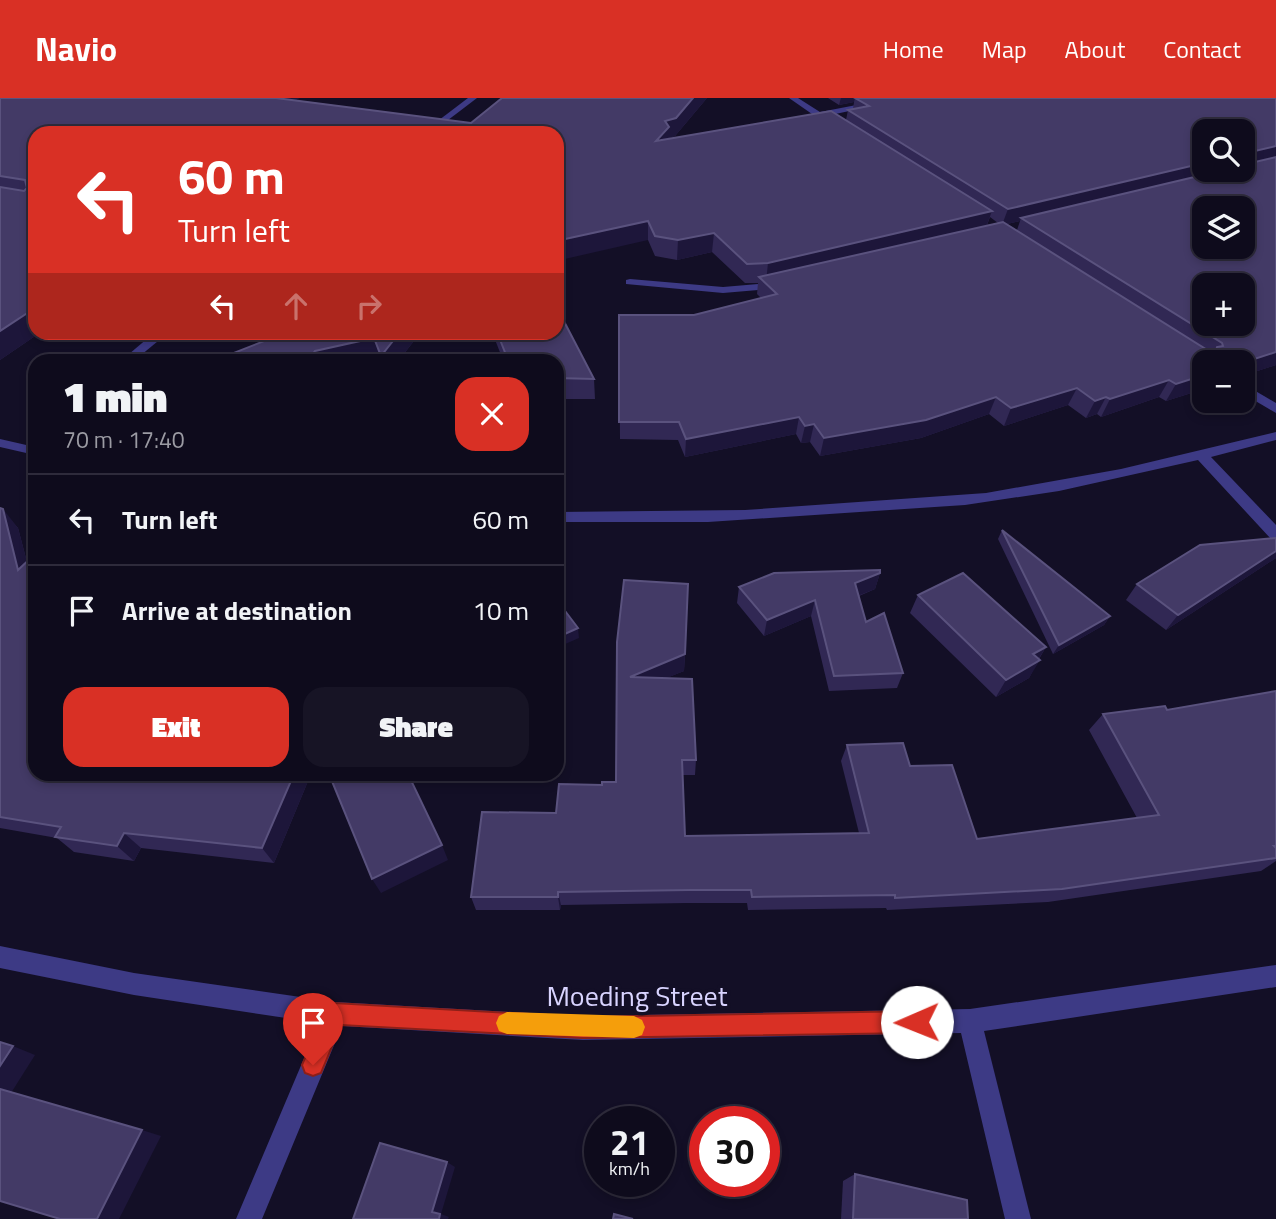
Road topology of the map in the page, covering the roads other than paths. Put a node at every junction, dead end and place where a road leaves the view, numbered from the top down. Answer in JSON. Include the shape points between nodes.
{"nodes":[{"id":1,"x":473,"y":98,"type":"edge"},
{"id":2,"x":793,"y":98,"type":"edge"},
{"id":3,"x":906,"y":98,"type":"edge"},
{"id":4,"x":818,"y":115,"type":"junction"},
{"id":5,"x":804,"y":117,"type":"edge"},
{"id":6,"x":435,"y":126,"type":"edge"},
{"id":7,"x":840,"y":129,"type":"edge"},
{"id":8,"x":630,"y":282,"type":"dead end"},
{"id":9,"x":792,"y":282,"type":"edge"},
{"id":10,"x":153,"y":340,"type":"edge"},
{"id":11,"x":136,"y":354,"type":"edge"},
{"id":12,"x":1255,"y":395,"type":"edge"},
{"id":13,"x":1276,"y":409,"type":"edge"},
{"id":14,"x":1276,"y":436,"type":"edge"},
{"id":15,"x":28,"y":439,"type":"edge"},
{"id":16,"x":0,"y":443,"type":"edge"},
{"id":17,"x":18,"y":447,"type":"junction"},
{"id":18,"x":28,"y":449,"type":"edge"},
{"id":19,"x":1202,"y":456,"type":"junction"},
{"id":20,"x":564,"y":517,"type":"edge"},
{"id":21,"x":1276,"y":535,"type":"edge"},
{"id":22,"x":0,"y":957,"type":"edge"},
{"id":23,"x":1276,"y":976,"type":"edge"},
{"id":24,"x":334,"y":1014,"type":"junction"},
{"id":25,"x":970,"y":1021,"type":"junction"},
{"id":26,"x":249,"y":1219,"type":"edge"},
{"id":27,"x":1018,"y":1219,"type":"edge"}],
"edges":[{"from":1,"to":6,"type":"street"},
{"from":2,"to":4,"type":"street"},
{"from":3,"to":4,"type":"street"},
{"from":4,"to":5,"type":"street"},
{"from":4,"to":7,"type":"street"},
{"from":8,"to":9,"type":"street","via":[[723,290]]},
{"from":10,"to":11,"type":"street"},
{"from":12,"to":13,"type":"street"},
{"from":14,"to":19,"type":"street"},
{"from":15,"to":17,"type":"street"},
{"from":16,"to":17,"type":"street"},
{"from":17,"to":18,"type":"street"},
{"from":19,"to":20,"type":"street","via":[[1026,493],[959,501],[773,514]]},
{"from":19,"to":21,"type":"street"},
{"from":22,"to":24,"type":"street","name":"Moeding Street","via":[[134,984]]},
{"from":23,"to":25,"type":"street","name":"Moeding Street"},
{"from":24,"to":25,"type":"street","name":"Moeding Street","via":[[583,1028]]},
{"from":24,"to":26,"type":"street"},
{"from":25,"to":27,"type":"street"}]}
